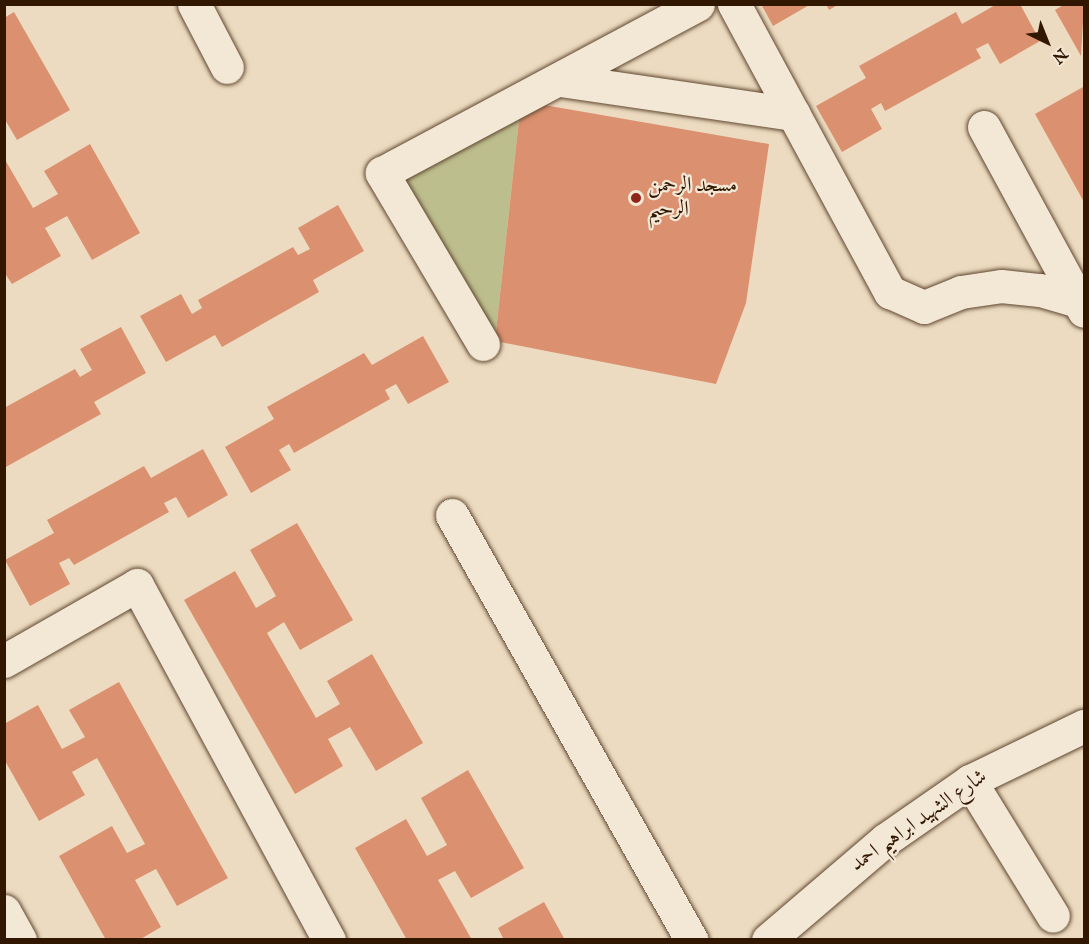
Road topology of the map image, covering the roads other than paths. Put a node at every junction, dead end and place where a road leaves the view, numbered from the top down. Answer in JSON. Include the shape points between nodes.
{"nodes":[{"id":1,"x":194,"y":4,"type":"edge"},
{"id":2,"x":698,"y":4,"type":"edge"},
{"id":3,"x":734,"y":4,"type":"edge"},
{"id":4,"x":227,"y":67,"type":"dead end"},
{"id":5,"x":561,"y":80,"type":"junction"},
{"id":6,"x":794,"y":114,"type":"junction"},
{"id":7,"x":984,"y":127,"type":"dead end"},
{"id":8,"x":1081,"y":307,"type":"edge"},
{"id":9,"x":483,"y":344,"type":"dead end"},
{"id":10,"x":452,"y":515,"type":"dead end"},
{"id":11,"x":4,"y":661,"type":"edge"},
{"id":12,"x":1084,"y":726,"type":"edge"},
{"id":13,"x":970,"y":782,"type":"junction"},
{"id":14,"x":4,"y":911,"type":"edge"},
{"id":15,"x":1053,"y":916,"type":"dead end"},
{"id":16,"x":20,"y":939,"type":"edge"},
{"id":17,"x":329,"y":939,"type":"edge"},
{"id":18,"x":691,"y":939,"type":"edge"},
{"id":19,"x":768,"y":939,"type":"edge"}],
"edges":[{"from":1,"to":4,"type":"street"},
{"from":2,"to":5,"type":"street"},
{"from":3,"to":6,"type":"street"},
{"from":5,"to":6,"type":"street"},
{"from":5,"to":9,"type":"street","via":[[382,173]]},
{"from":6,"to":8,"type":"street","via":[[890,292],[905,303],[924,307],[961,292],[1001,286],[1040,290]]},
{"from":7,"to":8,"type":"street"},
{"from":10,"to":18,"type":"street"},
{"from":11,"to":17,"type":"street","via":[[137,585]]},
{"from":12,"to":13,"type":"street","name":"شارع الشهيد ابراهيم احمد"},
{"from":13,"to":15,"type":"street"},
{"from":13,"to":19,"type":"street","name":"شارع الشهيد ابراهيم احمد","via":[[876,848]]},
{"from":14,"to":16,"type":"street"}]}
